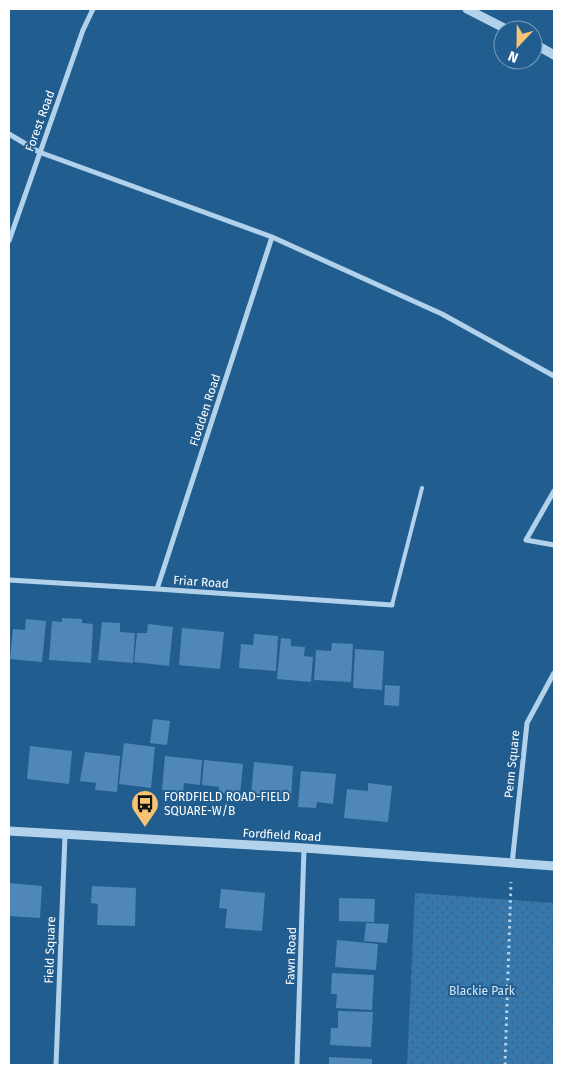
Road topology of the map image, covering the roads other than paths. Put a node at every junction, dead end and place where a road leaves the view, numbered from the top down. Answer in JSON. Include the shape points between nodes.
{"nodes":[{"id":1,"x":93,"y":9,"type":"edge"},
{"id":2,"x":467,"y":9,"type":"edge"},
{"id":3,"x":493,"y":22,"type":"edge"},
{"id":4,"x":543,"y":49,"type":"edge"},
{"id":5,"x":554,"y":55,"type":"edge"},
{"id":6,"x":9,"y":134,"type":"edge"},
{"id":7,"x":39,"y":152,"type":"junction"},
{"id":8,"x":272,"y":237,"type":"junction"},
{"id":9,"x":9,"y":241,"type":"edge"},
{"id":10,"x":554,"y":376,"type":"edge"},
{"id":11,"x":422,"y":488,"type":"dead end"},
{"id":12,"x":554,"y":490,"type":"edge"},
{"id":13,"x":554,"y":545,"type":"edge"},
{"id":14,"x":9,"y":580,"type":"edge"},
{"id":15,"x":157,"y":589,"type":"junction"},
{"id":16,"x":392,"y":605,"type":"joint"},
{"id":17,"x":554,"y":672,"type":"edge"},
{"id":18,"x":9,"y":831,"type":"edge"},
{"id":19,"x":65,"y":835,"type":"junction"},
{"id":20,"x":304,"y":848,"type":"junction"},
{"id":21,"x":512,"y":864,"type":"junction"},
{"id":22,"x":554,"y":866,"type":"edge"},
{"id":23,"x":56,"y":1065,"type":"edge"},
{"id":24,"x":297,"y":1065,"type":"edge"}],
"edges":[{"from":1,"to":7,"type":"street","name":"Forest Road"},
{"from":2,"to":3,"type":"street"},
{"from":4,"to":5,"type":"street"},
{"from":6,"to":7,"type":"street"},
{"from":7,"to":8,"type":"street"},
{"from":7,"to":9,"type":"street","name":"Forest Road"},
{"from":8,"to":10,"type":"street","via":[[442,314]]},
{"from":8,"to":15,"type":"street","name":"Flodden Road"},
{"from":11,"to":16,"type":"lane"},
{"from":12,"to":13,"type":"street","via":[[526,540]]},
{"from":14,"to":15,"type":"street","name":"Friar Road"},
{"from":15,"to":16,"type":"street","name":"Friar Road"},
{"from":17,"to":21,"type":"street","name":"Penn Square","via":[[527,723]]},
{"from":18,"to":19,"type":"street","name":"Fordfield Road"},
{"from":19,"to":20,"type":"street","name":"Fordfield Road"},
{"from":19,"to":23,"type":"street","name":"Field Square"},
{"from":20,"to":21,"type":"street","name":"Fordfield Road"},
{"from":20,"to":24,"type":"street","name":"Fawn Road"},
{"from":21,"to":22,"type":"street","name":"Fordfield Road"}]}
